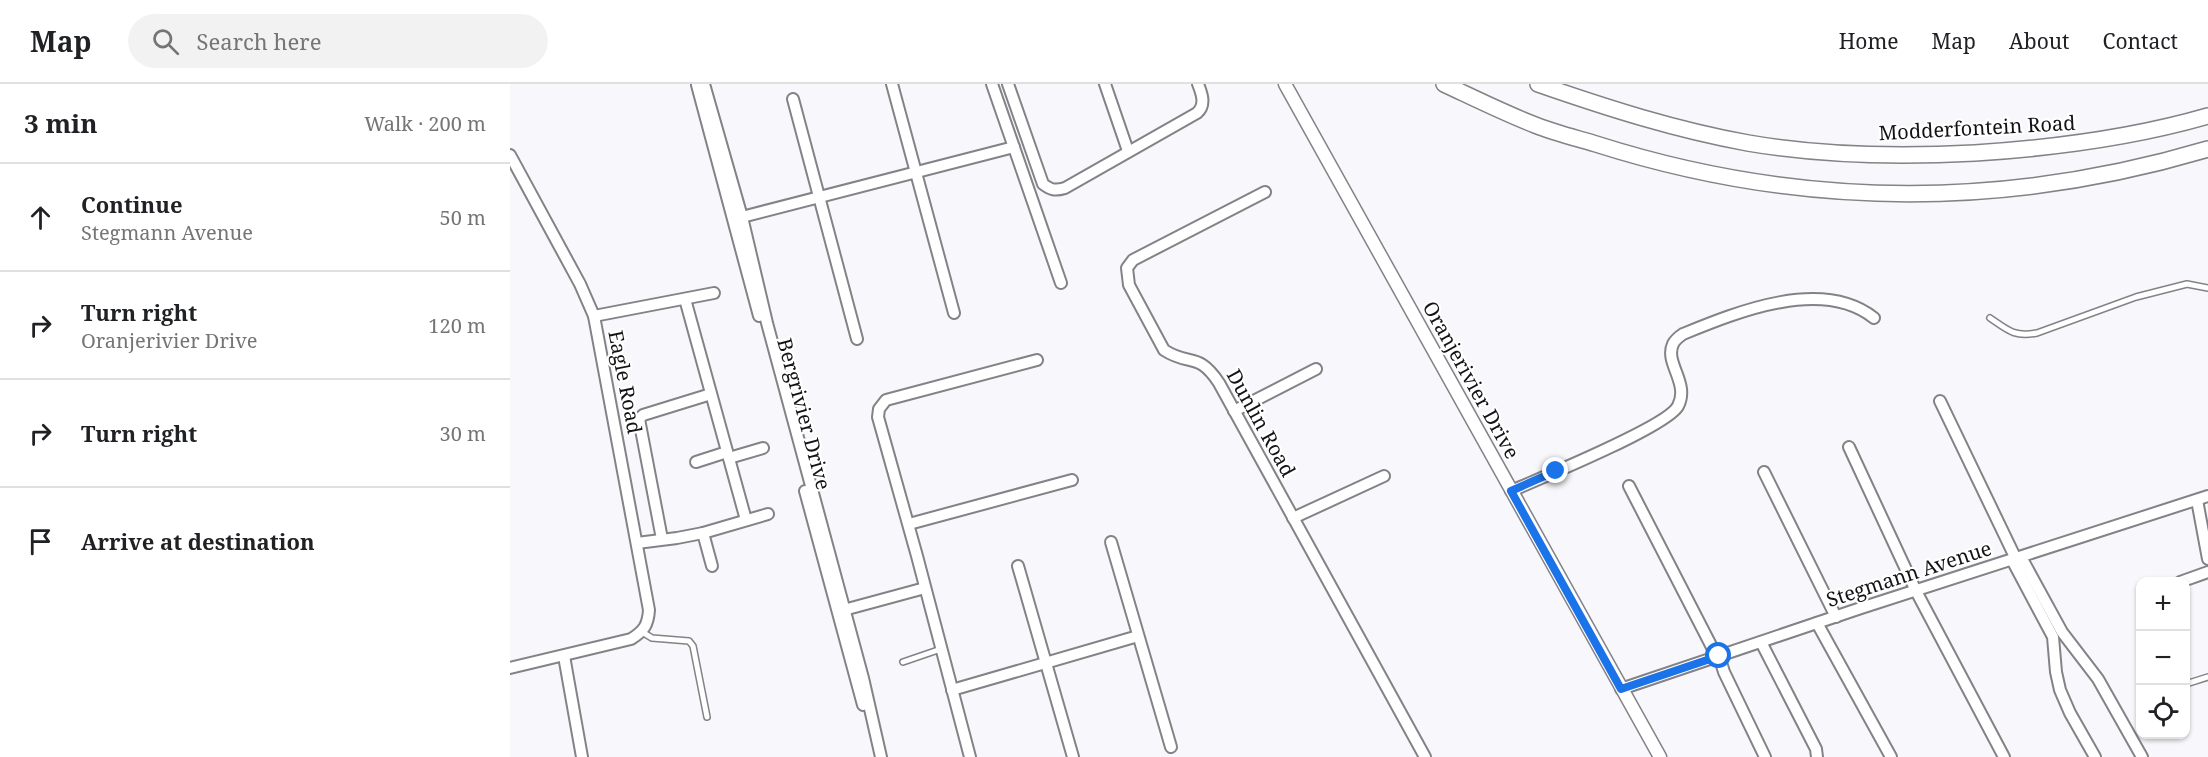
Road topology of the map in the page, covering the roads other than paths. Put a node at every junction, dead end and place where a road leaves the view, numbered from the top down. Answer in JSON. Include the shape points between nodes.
{"nodes":[{"id":1,"x":697,"y":84,"type":"edge"},
{"id":2,"x":704,"y":84,"type":"edge"},
{"id":3,"x":892,"y":84,"type":"edge"},
{"id":4,"x":992,"y":84,"type":"edge"},
{"id":5,"x":1008,"y":84,"type":"edge"},
{"id":6,"x":1105,"y":84,"type":"edge"},
{"id":7,"x":1198,"y":84,"type":"edge"},
{"id":8,"x":1285,"y":84,"type":"edge"},
{"id":9,"x":1444,"y":84,"type":"edge"},
{"id":10,"x":1538,"y":84,"type":"edge"},
{"id":11,"x":793,"y":99,"type":"dead end"},
{"id":12,"x":2208,"y":116,"type":"edge"},
{"id":13,"x":1014,"y":147,"type":"junction"},
{"id":14,"x":2208,"y":149,"type":"edge"},
{"id":15,"x":1128,"y":151,"type":"junction"},
{"id":16,"x":510,"y":155,"type":"edge"},
{"id":17,"x":915,"y":171,"type":"junction"},
{"id":18,"x":1265,"y":192,"type":"dead end"},
{"id":19,"x":820,"y":196,"type":"junction"},
{"id":20,"x":737,"y":218,"type":"junction"},
{"id":21,"x":1061,"y":284,"type":"dead end"},
{"id":22,"x":2208,"y":288,"type":"edge"},
{"id":23,"x":714,"y":293,"type":"dead end"},
{"id":24,"x":685,"y":299,"type":"junction"},
{"id":25,"x":954,"y":313,"type":"dead end"},
{"id":26,"x":594,"y":316,"type":"junction"},
{"id":27,"x":1874,"y":318,"type":"dead end"},
{"id":28,"x":1990,"y":318,"type":"dead end"},
{"id":29,"x":857,"y":339,"type":"dead end"},
{"id":30,"x":1036,"y":360,"type":"dead end"},
{"id":31,"x":1316,"y":369,"type":"dead end"},
{"id":32,"x":711,"y":394,"type":"junction"},
{"id":33,"x":1940,"y":401,"type":"dead end"},
{"id":34,"x":1234,"y":411,"type":"junction"},
{"id":35,"x":1849,"y":447,"type":"dead end"},
{"id":36,"x":764,"y":448,"type":"dead end"},
{"id":37,"x":728,"y":455,"type":"junction"},
{"id":38,"x":696,"y":462,"type":"dead end"},
{"id":39,"x":1764,"y":472,"type":"dead end"},
{"id":40,"x":1384,"y":476,"type":"dead end"},
{"id":41,"x":1072,"y":480,"type":"dead end"},
{"id":42,"x":1629,"y":486,"type":"dead end"},
{"id":43,"x":1511,"y":491,"type":"junction"},
{"id":44,"x":2203,"y":498,"type":"edge"},
{"id":45,"x":768,"y":514,"type":"dead end"},
{"id":46,"x":1293,"y":518,"type":"junction"},
{"id":47,"x":746,"y":520,"type":"junction"},
{"id":48,"x":909,"y":524,"type":"junction"},
{"id":49,"x":703,"y":533,"type":"junction"},
{"id":50,"x":662,"y":539,"type":"junction"},
{"id":51,"x":1111,"y":542,"type":"dead end"},
{"id":52,"x":637,"y":543,"type":"junction"},
{"id":53,"x":2016,"y":558,"type":"junction"},
{"id":54,"x":2208,"y":559,"type":"edge"},
{"id":55,"x":712,"y":566,"type":"dead end"},
{"id":56,"x":1018,"y":566,"type":"dead end"},
{"id":57,"x":2208,"y":572,"type":"edge"},
{"id":58,"x":2190,"y":578,"type":"edge"},
{"id":59,"x":925,"y":588,"type":"junction"},
{"id":60,"x":1916,"y":591,"type":"junction"},
{"id":61,"x":841,"y":611,"type":"junction"},
{"id":62,"x":1836,"y":617,"type":"junction"},
{"id":63,"x":1817,"y":623,"type":"junction"},
{"id":64,"x":642,"y":632,"type":"junction"},
{"id":65,"x":1138,"y":636,"type":"junction"},
{"id":66,"x":1761,"y":642,"type":"junction"},
{"id":67,"x":941,"y":650,"type":"junction"},
{"id":68,"x":564,"y":656,"type":"junction"},
{"id":69,"x":1718,"y":656,"type":"junction"},
{"id":70,"x":903,"y":662,"type":"dead end"},
{"id":71,"x":1045,"y":663,"type":"junction"},
{"id":72,"x":510,"y":668,"type":"edge"},
{"id":73,"x":2208,"y":677,"type":"edge"},
{"id":74,"x":2190,"y":683,"type":"edge"},
{"id":75,"x":1621,"y":689,"type":"junction"},
{"id":76,"x":952,"y":690,"type":"junction"},
{"id":77,"x":707,"y":717,"type":"dead end"},
{"id":78,"x":1171,"y":747,"type":"dead end"},
{"id":79,"x":880,"y":755,"type":"edge"},
{"id":80,"x":582,"y":757,"type":"edge"},
{"id":81,"x":970,"y":757,"type":"edge"},
{"id":82,"x":1073,"y":757,"type":"edge"},
{"id":83,"x":1425,"y":757,"type":"edge"},
{"id":84,"x":1660,"y":757,"type":"edge"},
{"id":85,"x":1765,"y":757,"type":"edge"},
{"id":86,"x":1817,"y":757,"type":"edge"},
{"id":87,"x":1891,"y":757,"type":"edge"},
{"id":88,"x":2004,"y":757,"type":"edge"},
{"id":89,"x":2095,"y":757,"type":"edge"},
{"id":90,"x":2142,"y":757,"type":"edge"}],
"edges":[{"from":1,"to":20,"type":"street","name":"Bergrivier Drive"},
{"from":2,"to":20,"type":"street","name":"Bergrivier Drive"},
{"from":3,"to":17,"type":"street"},
{"from":4,"to":13,"type":"street"},
{"from":5,"to":15,"type":"street","via":[[1036,171],[1049,189],[1065,188]]},
{"from":6,"to":15,"type":"street"},
{"from":7,"to":15,"type":"street","via":[[1203,102],[1197,113]]},
{"from":8,"to":43,"type":"street","name":"Oranjerivier Drive"},
{"from":9,"to":14,"type":"main road","via":[[1536,125],[1640,158],[1744,182],[1825,192],[1913,195],[2006,190],[2085,179]]},
{"from":10,"to":12,"type":"main road","name":"Modderfontein Road","via":[[1644,119],[1748,143],[1829,153],[1917,156],[2011,151],[2090,143]]},
{"from":11,"to":19,"type":"street"},
{"from":13,"to":17,"type":"street"},
{"from":13,"to":21,"type":"street"},
{"from":16,"to":26,"type":"street","name":"Eagle Road","via":[[575,273]]},
{"from":17,"to":19,"type":"street"},
{"from":17,"to":25,"type":"street"},
{"from":18,"to":34,"type":"street","name":"Dunlin Road","via":[[1140,255],[1127,268],[1129,285],[1164,350],[1198,360],[1210,369]]},
{"from":19,"to":20,"type":"street"},
{"from":19,"to":29,"type":"street"},
{"from":20,"to":61,"type":"street","name":"Bergrivier Drive"},
{"from":22,"to":28,"type":"lane","via":[[2187,284],[2136,297],[2026,335],[2014,335]]},
{"from":23,"to":24,"type":"street"},
{"from":24,"to":26,"type":"street"},
{"from":24,"to":32,"type":"street"},
{"from":26,"to":52,"type":"street","name":"Eagle Road"},
{"from":27,"to":43,"type":"street","via":[[1851,305],[1795,299],[1683,334],[1674,343],[1671,355],[1682,393],[1670,416]]},
{"from":30,"to":48,"type":"street","via":[[883,403],[878,417]]},
{"from":31,"to":34,"type":"street"},
{"from":32,"to":37,"type":"street"},
{"from":32,"to":50,"type":"street","via":[[639,419]]},
{"from":33,"to":53,"type":"street"},
{"from":34,"to":46,"type":"street","name":"Dunlin Road"},
{"from":35,"to":60,"type":"street"},
{"from":36,"to":37,"type":"street"},
{"from":37,"to":38,"type":"street"},
{"from":37,"to":47,"type":"street"},
{"from":39,"to":62,"type":"street"},
{"from":40,"to":46,"type":"street"},
{"from":41,"to":48,"type":"street"},
{"from":42,"to":69,"type":"street"},
{"from":43,"to":75,"type":"street","name":"Oranjerivier Drive"},
{"from":44,"to":53,"type":"street","name":"Stegmann Avenue"},
{"from":44,"to":54,"type":"street"},
{"from":45,"to":47,"type":"street"},
{"from":46,"to":83,"type":"street","name":"Dunlin Road"},
{"from":47,"to":49,"type":"street"},
{"from":48,"to":59,"type":"street"},
{"from":49,"to":50,"type":"street"},
{"from":49,"to":55,"type":"street"},
{"from":50,"to":52,"type":"street"},
{"from":51,"to":65,"type":"street"},
{"from":52,"to":64,"type":"street","name":"Eagle Road","via":[[649,610]]},
{"from":53,"to":60,"type":"street","name":"Stegmann Avenue"},
{"from":53,"to":89,"type":"street","via":[[2053,637],[2060,690]]},
{"from":53,"to":90,"type":"street","via":[[2062,632],[2098,679]]},
{"from":56,"to":71,"type":"street"},
{"from":57,"to":58,"type":"street"},
{"from":59,"to":61,"type":"street"},
{"from":59,"to":67,"type":"street"},
{"from":60,"to":62,"type":"street","name":"Stegmann Avenue"},
{"from":60,"to":88,"type":"street"},
{"from":61,"to":79,"type":"street","name":"Bergrivier Drive","via":[[864,678]]},
{"from":62,"to":63,"type":"street","name":"Stegmann Avenue"},
{"from":63,"to":66,"type":"street","name":"Stegmann Avenue"},
{"from":63,"to":87,"type":"street"},
{"from":64,"to":68,"type":"street","via":[[631,639]]},
{"from":64,"to":77,"type":"lane","via":[[652,638],[689,641],[693,646]]},
{"from":65,"to":71,"type":"street"},
{"from":65,"to":78,"type":"street"},
{"from":66,"to":69,"type":"street","name":"Stegmann Avenue"},
{"from":66,"to":86,"type":"street"},
{"from":67,"to":70,"type":"lane"},
{"from":67,"to":76,"type":"street"},
{"from":68,"to":72,"type":"street"},
{"from":68,"to":80,"type":"street"},
{"from":69,"to":75,"type":"street","name":"Stegmann Avenue"},
{"from":69,"to":85,"type":"street"},
{"from":71,"to":76,"type":"street"},
{"from":71,"to":82,"type":"street"},
{"from":73,"to":74,"type":"lane"},
{"from":75,"to":84,"type":"street","name":"Oranjerivier Drive"},
{"from":76,"to":81,"type":"street"}]}
